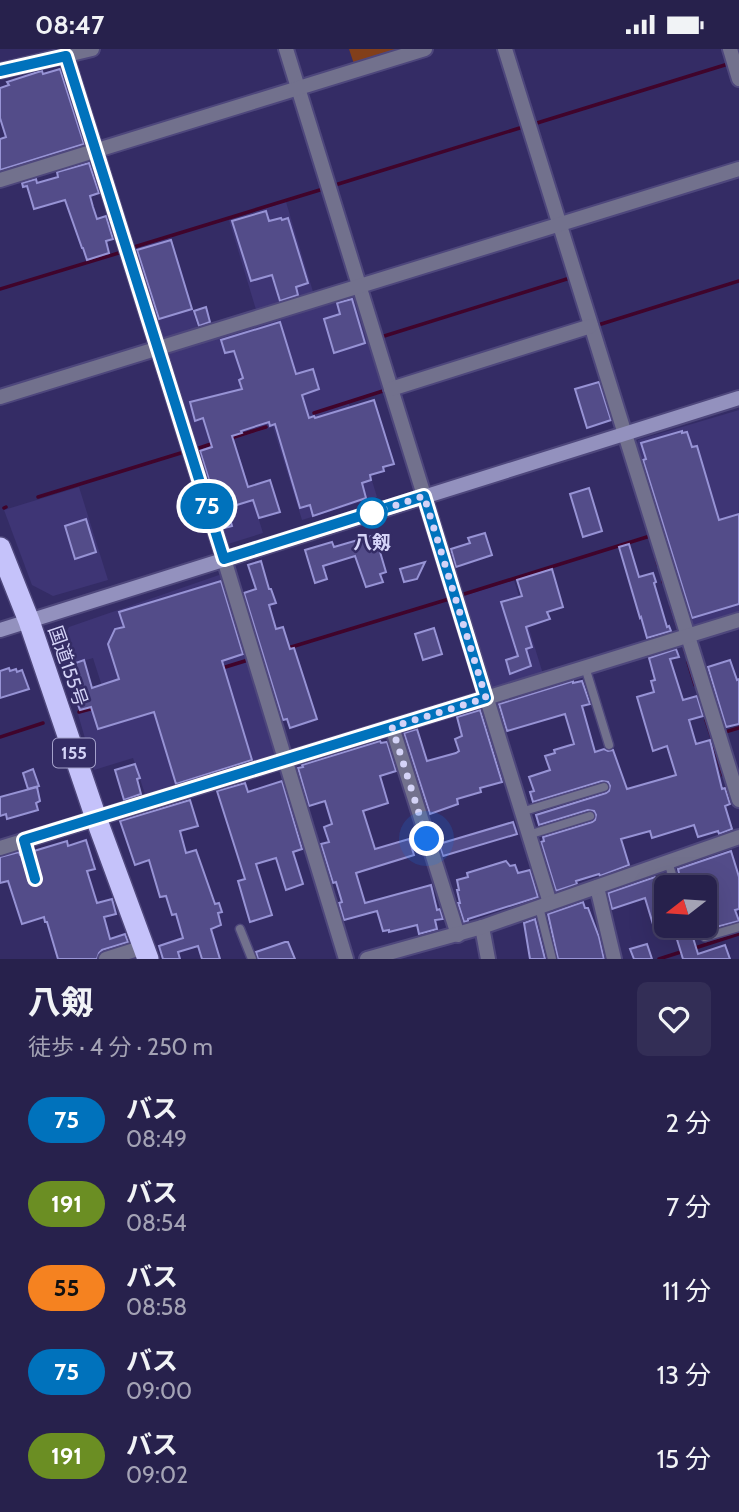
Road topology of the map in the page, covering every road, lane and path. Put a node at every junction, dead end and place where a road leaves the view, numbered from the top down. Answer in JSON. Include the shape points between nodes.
{"nodes":[{"id":1,"x":92,"y":49,"type":"edge"},
{"id":2,"x":286,"y":49,"type":"edge"},
{"id":3,"x":425,"y":49,"type":"edge"},
{"id":4,"x":505,"y":49,"type":"edge"},
{"id":5,"x":730,"y":49,"type":"edge"},
{"id":6,"x":66,"y":56,"type":"junction"},
{"id":7,"x":0,"y":71,"type":"edge"},
{"id":8,"x":739,"y":79,"type":"edge"},
{"id":9,"x":299,"y":88,"type":"junction"},
{"id":10,"x":96,"y":151,"type":"junction"},
{"id":11,"x":739,"y":169,"type":"edge"},
{"id":12,"x":0,"y":180,"type":"edge"},
{"id":13,"x":559,"y":225,"type":"junction"},
{"id":14,"x":359,"y":286,"type":"junction"},
{"id":15,"x":591,"y":326,"type":"junction"},
{"id":16,"x":158,"y":348,"type":"junction"},
{"id":17,"x":391,"y":389,"type":"junction"},
{"id":18,"x":0,"y":397,"type":"edge"},
{"id":19,"x":739,"y":398,"type":"edge"},
{"id":20,"x":625,"y":433,"type":"junction"},
{"id":21,"x":424,"y":496,"type":"junction"},
{"id":22,"x":0,"y":548,"type":"edge"},
{"id":23,"x":224,"y":559,"type":"junction"},
{"id":24,"x":739,"y":619,"type":"edge"},
{"id":25,"x":29,"y":621,"type":"junction"},
{"id":26,"x":0,"y":630,"type":"edge"},
{"id":27,"x":688,"y":635,"type":"junction"},
{"id":28,"x":585,"y":667,"type":"junction"},
{"id":29,"x":486,"y":698,"type":"junction"},
{"id":30,"x":392,"y":727,"type":"junction"},
{"id":31,"x":609,"y":745,"type":"dead end"},
{"id":32,"x":285,"y":760,"type":"junction"},
{"id":33,"x":604,"y":787,"type":"dead end"},
{"id":34,"x":739,"y":800,"type":"edge"},
{"id":35,"x":521,"y":812,"type":"junction"},
{"id":36,"x":590,"y":816,"type":"dead end"},
{"id":37,"x":96,"y":818,"type":"junction"},
{"id":38,"x":528,"y":835,"type":"junction"},
{"id":39,"x":739,"y":837,"type":"edge"},
{"id":40,"x":24,"y":840,"type":"junction"},
{"id":41,"x":0,"y":848,"type":"edge"},
{"id":42,"x":668,"y":862,"type":"junction"},
{"id":43,"x":672,"y":875,"type":"edge"},
{"id":44,"x":35,"y":879,"type":"dead end"},
{"id":45,"x":597,"y":887,"type":"junction"},
{"id":46,"x":544,"y":905,"type":"junction"},
{"id":47,"x":739,"y":926,"type":"edge"},
{"id":48,"x":482,"y":927,"type":"junction"},
{"id":49,"x":240,"y":929,"type":"dead end"},
{"id":50,"x":718,"y":933,"type":"edge"},
{"id":51,"x":458,"y":935,"type":"junction"},
{"id":52,"x":146,"y":953,"type":"edge"},
{"id":53,"x":106,"y":959,"type":"edge"},
{"id":54,"x":252,"y":959,"type":"edge"},
{"id":55,"x":346,"y":959,"type":"edge"},
{"id":56,"x":367,"y":959,"type":"edge"},
{"id":57,"x":488,"y":959,"type":"edge"},
{"id":58,"x":552,"y":959,"type":"edge"},
{"id":59,"x":614,"y":959,"type":"edge"}],
"edges":[{"from":1,"to":6,"type":"street"},
{"from":2,"to":9,"type":"street"},
{"from":3,"to":9,"type":"street"},
{"from":4,"to":13,"type":"street"},
{"from":5,"to":8,"type":"street"},
{"from":6,"to":7,"type":"street"},
{"from":6,"to":10,"type":"street"},
{"from":9,"to":10,"type":"street"},
{"from":9,"to":14,"type":"street"},
{"from":10,"to":12,"type":"street"},
{"from":10,"to":16,"type":"street"},
{"from":11,"to":13,"type":"street"},
{"from":13,"to":14,"type":"street"},
{"from":13,"to":15,"type":"street"},
{"from":14,"to":16,"type":"street"},
{"from":14,"to":17,"type":"street"},
{"from":15,"to":17,"type":"street"},
{"from":15,"to":20,"type":"street"},
{"from":16,"to":18,"type":"street"},
{"from":16,"to":23,"type":"street"},
{"from":17,"to":21,"type":"street"},
{"from":19,"to":20,"type":"street"},
{"from":20,"to":21,"type":"street"},
{"from":20,"to":27,"type":"street"},
{"from":21,"to":23,"type":"street"},
{"from":21,"to":29,"type":"street"},
{"from":22,"to":25,"type":"highway","name":"国道155号","number":"155"},
{"from":23,"to":25,"type":"street"},
{"from":23,"to":32,"type":"street"},
{"from":24,"to":27,"type":"street"},
{"from":25,"to":26,"type":"street"},
{"from":25,"to":37,"type":"highway","name":"国道155号","number":"155"},
{"from":27,"to":28,"type":"street"},
{"from":27,"to":34,"type":"street"},
{"from":28,"to":29,"type":"street"},
{"from":28,"to":31,"type":"lane"},
{"from":29,"to":30,"type":"street"},
{"from":29,"to":35,"type":"street"},
{"from":30,"to":32,"type":"street"},
{"from":30,"to":51,"type":"street"},
{"from":32,"to":37,"type":"street"},
{"from":32,"to":55,"type":"street"},
{"from":33,"to":35,"type":"lane"},
{"from":35,"to":38,"type":"street"},
{"from":36,"to":38,"type":"lane"},
{"from":37,"to":40,"type":"street"},
{"from":37,"to":52,"type":"highway","name":"国道155号","number":"155"},
{"from":38,"to":46,"type":"street"},
{"from":39,"to":42,"type":"street"},
{"from":40,"to":41,"type":"street"},
{"from":40,"to":44,"type":"lane"},
{"from":42,"to":43,"type":"lane"},
{"from":42,"to":45,"type":"street"},
{"from":45,"to":46,"type":"street"},
{"from":45,"to":59,"type":"street"},
{"from":46,"to":48,"type":"street"},
{"from":46,"to":58,"type":"lane"},
{"from":47,"to":50,"type":"lane"},
{"from":48,"to":51,"type":"street"},
{"from":48,"to":57,"type":"street"},
{"from":49,"to":54,"type":"lane"},
{"from":51,"to":56,"type":"street"},
{"from":52,"to":53,"type":"street"}]}
